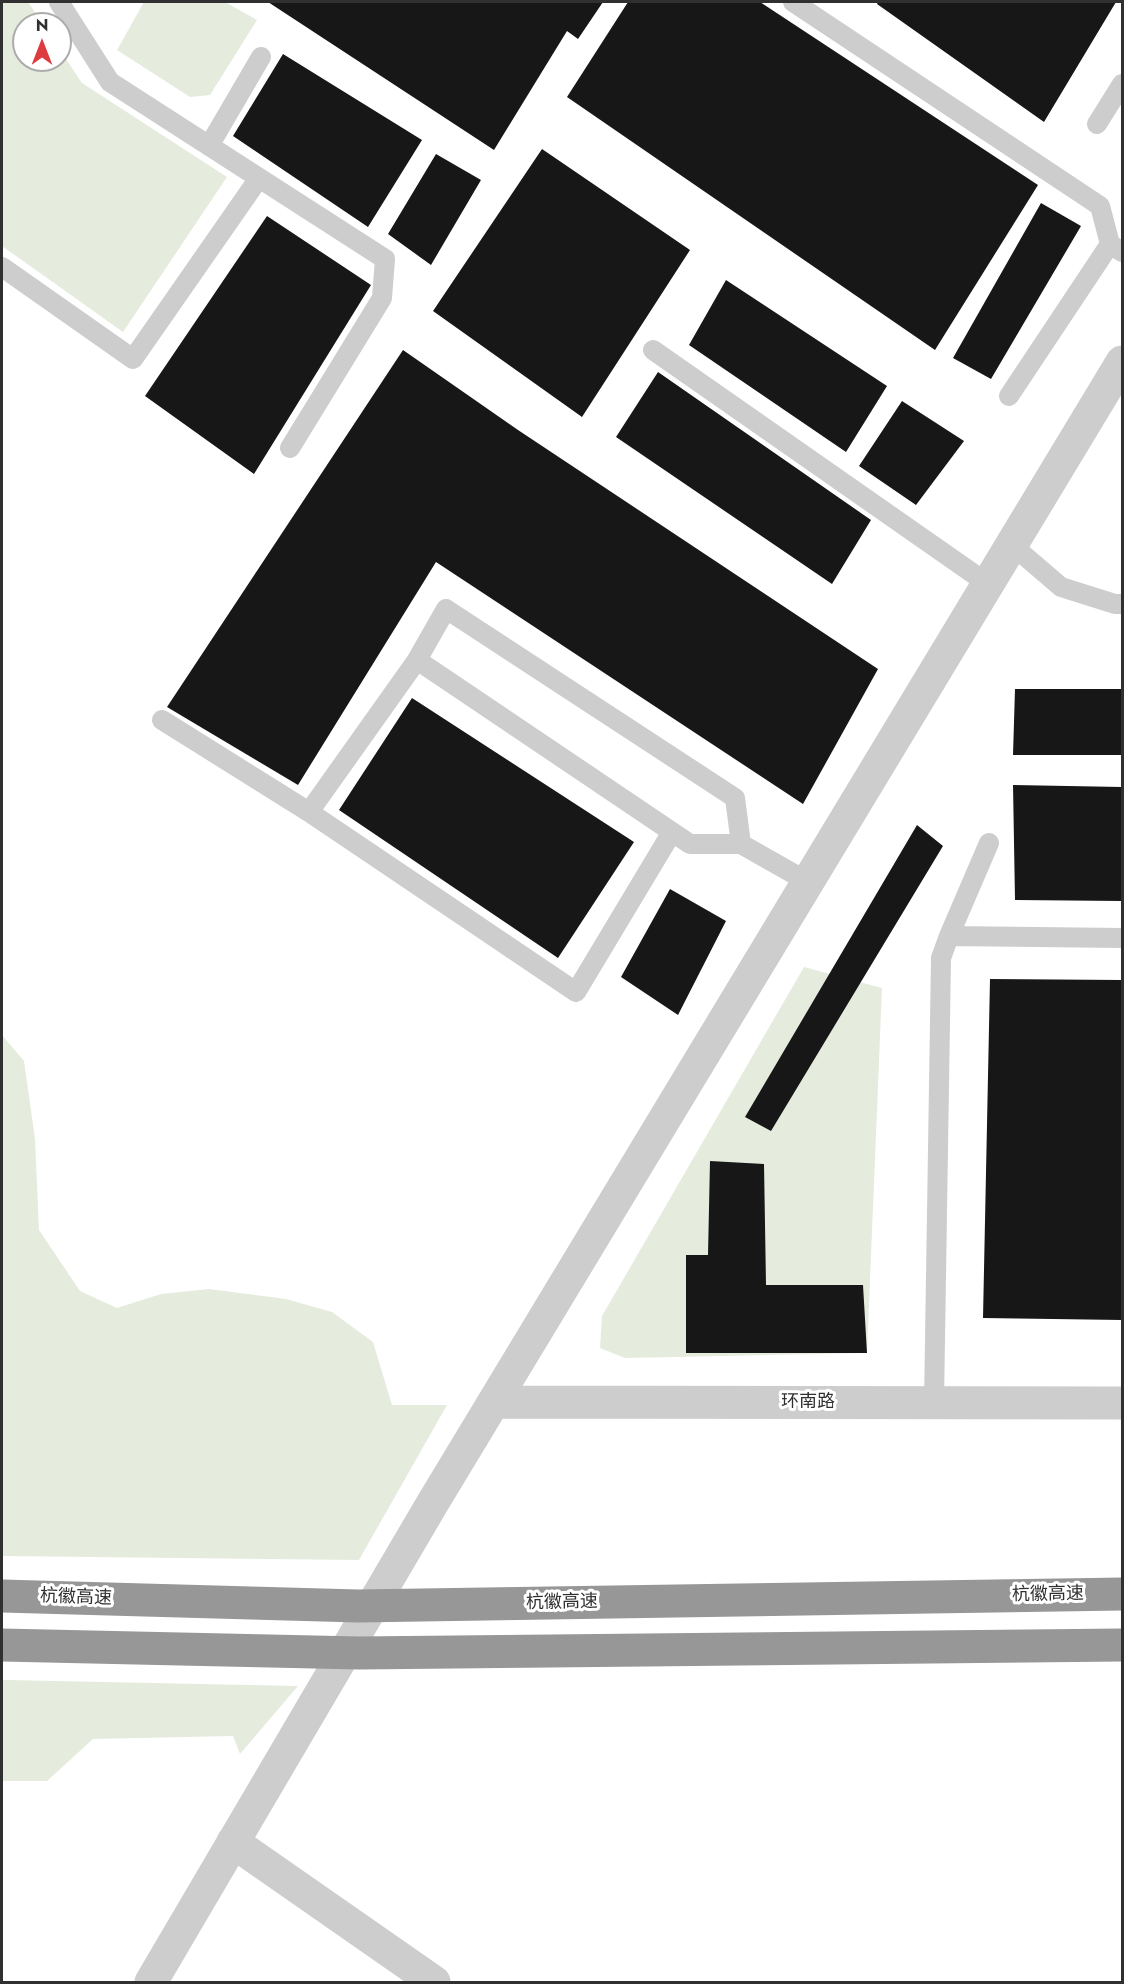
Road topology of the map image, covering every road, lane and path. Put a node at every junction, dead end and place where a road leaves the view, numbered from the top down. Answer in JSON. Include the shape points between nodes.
{"nodes":[{"id":1,"x":59,"y":2,"type":"edge"},
{"id":2,"x":793,"y":2,"type":"edge"},
{"id":3,"x":261,"y":57,"type":"dead end"},
{"id":4,"x":1122,"y":84,"type":"edge"},
{"id":5,"x":1097,"y":124,"type":"dead end"},
{"id":6,"x":209,"y":146,"type":"junction"},
{"id":7,"x":259,"y":178,"type":"junction"},
{"id":8,"x":1116,"y":248,"type":"edge"},
{"id":9,"x":2,"y":267,"type":"edge"},
{"id":10,"x":653,"y":350,"type":"dead end"},
{"id":11,"x":1122,"y":362,"type":"edge"},
{"id":12,"x":1009,"y":396,"type":"dead end"},
{"id":13,"x":290,"y":448,"type":"dead end"},
{"id":14,"x":1012,"y":545,"type":"junction"},
{"id":15,"x":988,"y":584,"type":"junction"},
{"id":16,"x":1122,"y":604,"type":"edge"},
{"id":17,"x":417,"y":660,"type":"junction"},
{"id":18,"x":162,"y":720,"type":"dead end"},
{"id":19,"x":309,"y":812,"type":"junction"},
{"id":20,"x":672,"y":832,"type":"junction"},
{"id":21,"x":989,"y":843,"type":"dead end"},
{"id":22,"x":741,"y":844,"type":"junction"},
{"id":23,"x":808,"y":882,"type":"junction"},
{"id":24,"x":949,"y":936,"type":"junction"},
{"id":25,"x":1122,"y":938,"type":"edge"},
{"id":26,"x":494,"y":1402,"type":"junction"},
{"id":27,"x":934,"y":1403,"type":"junction"},
{"id":28,"x":1122,"y":1403,"type":"edge"},
{"id":29,"x":1122,"y":1594,"type":"edge"},
{"id":30,"x":2,"y":1596,"type":"edge"},
{"id":31,"x":2,"y":1645,"type":"edge"},
{"id":32,"x":1122,"y":1645,"type":"edge"},
{"id":33,"x":233,"y":1842,"type":"junction"},
{"id":34,"x":151,"y":1983,"type":"edge"},
{"id":35,"x":434,"y":1983,"type":"edge"}],
"edges":[{"from":1,"to":6,"type":"lane","via":[[110,82]]},
{"from":2,"to":8,"type":"lane","via":[[1100,207]]},
{"from":3,"to":6,"type":"lane"},
{"from":4,"to":5,"type":"lane"},
{"from":6,"to":7,"type":"lane"},
{"from":7,"to":9,"type":"lane","via":[[133,359]]},
{"from":7,"to":13,"type":"lane","via":[[385,259],[382,298]]},
{"from":8,"to":12,"type":"lane"},
{"from":10,"to":15,"type":"lane"},
{"from":11,"to":14,"type":"street"},
{"from":14,"to":15,"type":"street"},
{"from":14,"to":16,"type":"lane","via":[[1061,587]]},
{"from":15,"to":23,"type":"street"},
{"from":17,"to":19,"type":"lane"},
{"from":17,"to":20,"type":"lane"},
{"from":17,"to":22,"type":"lane","via":[[446,609],[735,798]]},
{"from":18,"to":19,"type":"lane"},
{"from":19,"to":20,"type":"lane","via":[[576,992]]},
{"from":20,"to":22,"type":"lane","via":[[690,844]]},
{"from":21,"to":24,"type":"lane"},
{"from":22,"to":23,"type":"lane"},
{"from":23,"to":26,"type":"street"},
{"from":24,"to":25,"type":"lane"},
{"from":24,"to":27,"type":"lane","via":[[941,958]]},
{"from":26,"to":27,"type":"street","name":"环南路"},
{"from":26,"to":33,"type":"street"},
{"from":27,"to":28,"type":"street","name":"环南路"},
{"from":29,"to":30,"type":"highway","name":"杭徽高速","via":[[437,1605]]},
{"from":31,"to":32,"type":"highway","via":[[416,1652]]},
{"from":33,"to":34,"type":"street"},
{"from":33,"to":35,"type":"street"}]}
